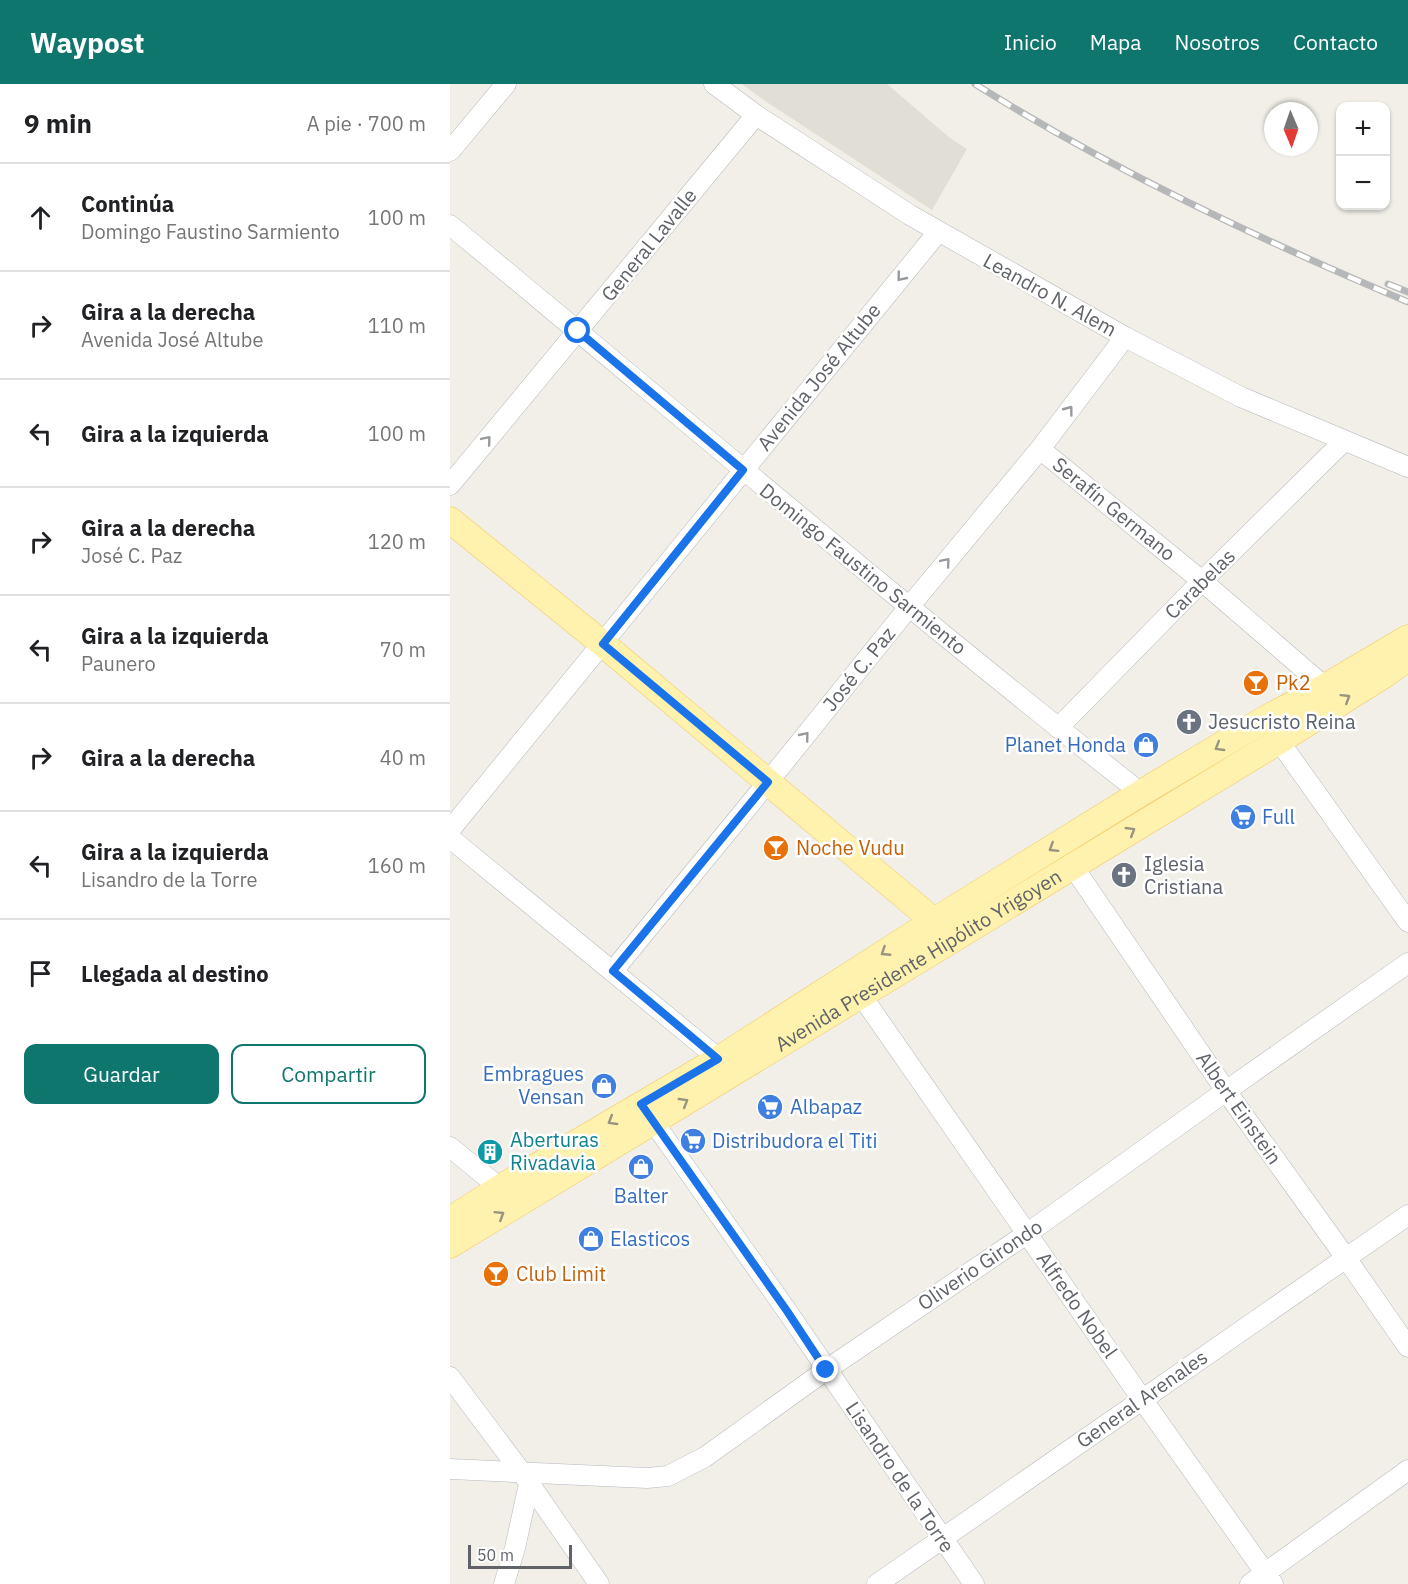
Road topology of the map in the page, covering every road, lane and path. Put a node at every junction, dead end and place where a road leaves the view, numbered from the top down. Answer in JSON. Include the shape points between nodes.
{"nodes":[{"id":1,"x":506,"y":84,"type":"edge"},
{"id":2,"x":714,"y":84,"type":"edge"},
{"id":3,"x":756,"y":115,"type":"junction"},
{"id":4,"x":450,"y":151,"type":"edge"},
{"id":5,"x":450,"y":225,"type":"edge"},
{"id":6,"x":938,"y":232,"type":"junction"},
{"id":7,"x":578,"y":331,"type":"junction"},
{"id":8,"x":1125,"y":337,"type":"junction"},
{"id":9,"x":1344,"y":441,"type":"junction"},
{"id":10,"x":1040,"y":449,"type":"junction"},
{"id":11,"x":1408,"y":467,"type":"edge"},
{"id":12,"x":743,"y":470,"type":"junction"},
{"id":13,"x":450,"y":485,"type":"edge"},
{"id":14,"x":450,"y":520,"type":"edge"},
{"id":15,"x":1202,"y":581,"type":"junction"},
{"id":16,"x":909,"y":607,"type":"junction"},
{"id":17,"x":1408,"y":624,"type":"edge"},
{"id":18,"x":1408,"y":638,"type":"edge"},
{"id":19,"x":603,"y":644,"type":"junction"},
{"id":20,"x":1408,"y":658,"type":"edge"},
{"id":21,"x":1380,"y":666,"type":"junction"},
{"id":22,"x":1408,"y":667,"type":"edge"},
{"id":23,"x":1325,"y":687,"type":"junction"},
{"id":24,"x":1058,"y":728,"type":"junction"},
{"id":25,"x":1279,"y":741,"type":"junction"},
{"id":26,"x":768,"y":782,"type":"junction"},
{"id":27,"x":1141,"y":793,"type":"junction"},
{"id":28,"x":450,"y":830,"type":"edge"},
{"id":29,"x":450,"y":838,"type":"edge"},
{"id":30,"x":1072,"y":865,"type":"junction"},
{"id":31,"x":934,"y":921,"type":"junction"},
{"id":32,"x":1408,"y":922,"type":"edge"},
{"id":33,"x":949,"y":942,"type":"junction"},
{"id":34,"x":1408,"y":963,"type":"edge"},
{"id":35,"x":613,"y":971,"type":"junction"},
{"id":36,"x":861,"y":995,"type":"junction"},
{"id":37,"x":718,"y":1059,"type":"junction"},
{"id":38,"x":1226,"y":1090,"type":"junction"},
{"id":39,"x":647,"y":1113,"type":"junction"},
{"id":40,"x":450,"y":1147,"type":"edge"},
{"id":41,"x":500,"y":1188,"type":"junction"},
{"id":42,"x":1408,"y":1215,"type":"edge"},
{"id":43,"x":450,"y":1220,"type":"edge"},
{"id":44,"x":1028,"y":1233,"type":"junction"},
{"id":45,"x":450,"y":1245,"type":"edge"},
{"id":46,"x":1346,"y":1258,"type":"junction"},
{"id":47,"x":1408,"y":1347,"type":"edge"},
{"id":48,"x":826,"y":1370,"type":"junction"},
{"id":49,"x":450,"y":1377,"type":"edge"},
{"id":50,"x":1142,"y":1399,"type":"junction"},
{"id":51,"x":450,"y":1469,"type":"edge"},
{"id":52,"x":1408,"y":1470,"type":"edge"},
{"id":53,"x":525,"y":1478,"type":"junction"},
{"id":54,"x":942,"y":1539,"type":"junction"},
{"id":55,"x":1263,"y":1580,"type":"edge"},
{"id":56,"x":504,"y":1584,"type":"edge"},
{"id":57,"x":599,"y":1584,"type":"edge"},
{"id":58,"x":877,"y":1584,"type":"edge"},
{"id":59,"x":974,"y":1584,"type":"edge"}],
"edges":[{"from":1,"to":4,"type":"street"},
{"from":2,"to":3,"type":"street","name":"Leandro N. Alem"},
{"from":3,"to":6,"type":"street","name":"Leandro N. Alem"},
{"from":3,"to":7,"type":"street","name":"General Lavalle"},
{"from":5,"to":7,"type":"street","name":"Domingo Faustino Sarmiento"},
{"from":6,"to":8,"type":"street","name":"Leandro N. Alem"},
{"from":6,"to":12,"type":"street","name":"Avenida José Altube","one_way":true},
{"from":7,"to":12,"type":"street","name":"Domingo Faustino Sarmiento"},
{"from":13,"to":7,"type":"street","name":"General Lavalle","one_way":true},
{"from":8,"to":9,"type":"street","name":"Leandro N. Alem","via":[[1241,397]]},
{"from":10,"to":8,"type":"street","name":"José C. Paz","one_way":true},
{"from":9,"to":11,"type":"street","name":"Leandro N. Alem"},
{"from":9,"to":15,"type":"street","name":"Carabelas"},
{"from":10,"to":15,"type":"street","name":"Serafín Germano"},
{"from":16,"to":10,"type":"street","name":"José C. Paz","one_way":true},
{"from":12,"to":16,"type":"street","name":"Domingo Faustino Sarmiento"},
{"from":12,"to":19,"type":"street","name":"Avenida José Altube"},
{"from":14,"to":19,"type":"main road"},
{"from":15,"to":23,"type":"street","name":"Serafín Germano"},
{"from":15,"to":24,"type":"street","name":"Carabelas"},
{"from":16,"to":24,"type":"street","name":"Domingo Faustino Sarmiento"},
{"from":26,"to":16,"type":"street","name":"José C. Paz","one_way":true},
{"from":17,"to":21,"type":"street","name":"Avenida Presidente Hipólito Yrigoyen","via":[[1382,641]]},
{"from":18,"to":21,"type":"main road","name":"Avenida Presidente Hipólito Yrigoyen"},
{"from":19,"to":26,"type":"main road"},
{"from":19,"to":28,"type":"street","name":"Avenida José Altube"},
{"from":20,"to":21,"type":"main road","name":"Avenida Presidente Hipólito Yrigoyen"},
{"from":21,"to":22,"type":"street","name":"Avenida Presidente Hipólito Yrigoyen"},
{"from":21,"to":23,"type":"main road","name":"Avenida Presidente Hipólito Yrigoyen"},
{"from":25,"to":21,"type":"main road","name":"Avenida Presidente Hipólito Yrigoyen","one_way":true},
{"from":23,"to":27,"type":"main road","name":"Avenida Presidente Hipólito Yrigoyen","one_way":true},
{"from":24,"to":27,"type":"street","name":"Domingo Faustino Sarmiento"},
{"from":30,"to":25,"type":"main road","name":"Avenida Presidente Hipólito Yrigoyen","one_way":true},
{"from":25,"to":32,"type":"street"},
{"from":26,"to":31,"type":"main road"},
{"from":26,"to":35,"type":"street","name":"José C. Paz"},
{"from":27,"to":31,"type":"main road","name":"Avenida Presidente Hipólito Yrigoyen","one_way":true},
{"from":29,"to":35,"type":"street"},
{"from":30,"to":33,"type":"main road","name":"Avenida Presidente Hipólito Yrigoyen"},
{"from":30,"to":38,"type":"street","name":"Albert Einstein"},
{"from":31,"to":33,"type":"main road"},
{"from":31,"to":37,"type":"main road","name":"Avenida Presidente Hipólito Yrigoyen","one_way":true},
{"from":33,"to":36,"type":"main road","name":"Avenida Presidente Hipólito Yrigoyen"},
{"from":34,"to":38,"type":"street","name":"Oliverio Girondo"},
{"from":35,"to":37,"type":"street"},
{"from":39,"to":36,"type":"main road","name":"Avenida Presidente Hipólito Yrigoyen","one_way":true},
{"from":36,"to":44,"type":"street","name":"Alfredo Nobel"},
{"from":37,"to":39,"type":"main road","name":"Avenida Presidente Hipólito Yrigoyen"},
{"from":38,"to":44,"type":"street","name":"Oliverio Girondo"},
{"from":38,"to":46,"type":"street","name":"Albert Einstein"},
{"from":39,"to":41,"type":"main road","name":"Avenida Presidente Hipólito Yrigoyen","one_way":true},
{"from":45,"to":39,"type":"main road","name":"Avenida Presidente Hipólito Yrigoyen","one_way":true},
{"from":39,"to":48,"type":"street","name":"Lisandro de la Torre"},
{"from":40,"to":41,"type":"street"},
{"from":41,"to":43,"type":"main road","name":"Avenida Presidente Hipólito Yrigoyen"},
{"from":42,"to":46,"type":"street","name":"General Arenales"},
{"from":44,"to":48,"type":"street","name":"Oliverio Girondo"},
{"from":44,"to":50,"type":"street","name":"Alfredo Nobel"},
{"from":46,"to":47,"type":"street","name":"Albert Einstein"},
{"from":46,"to":50,"type":"street","name":"General Arenales"},
{"from":48,"to":53,"type":"street","name":"Oliverio Girondo","via":[[705,1457],[668,1476]]},
{"from":48,"to":54,"type":"street","name":"Lisandro de la Torre"},
{"from":49,"to":53,"type":"street"},
{"from":50,"to":54,"type":"street","name":"General Arenales"},
{"from":50,"to":55,"type":"street","name":"Alfredo Nobel"},
{"from":51,"to":53,"type":"street","name":"Oliverio Girondo"},
{"from":52,"to":55,"type":"street"},
{"from":53,"to":56,"type":"street","via":[[515,1548]]},
{"from":53,"to":57,"type":"street"},
{"from":54,"to":58,"type":"street","name":"General Arenales"},
{"from":54,"to":59,"type":"street","name":"Lisandro de la Torre"}]}
